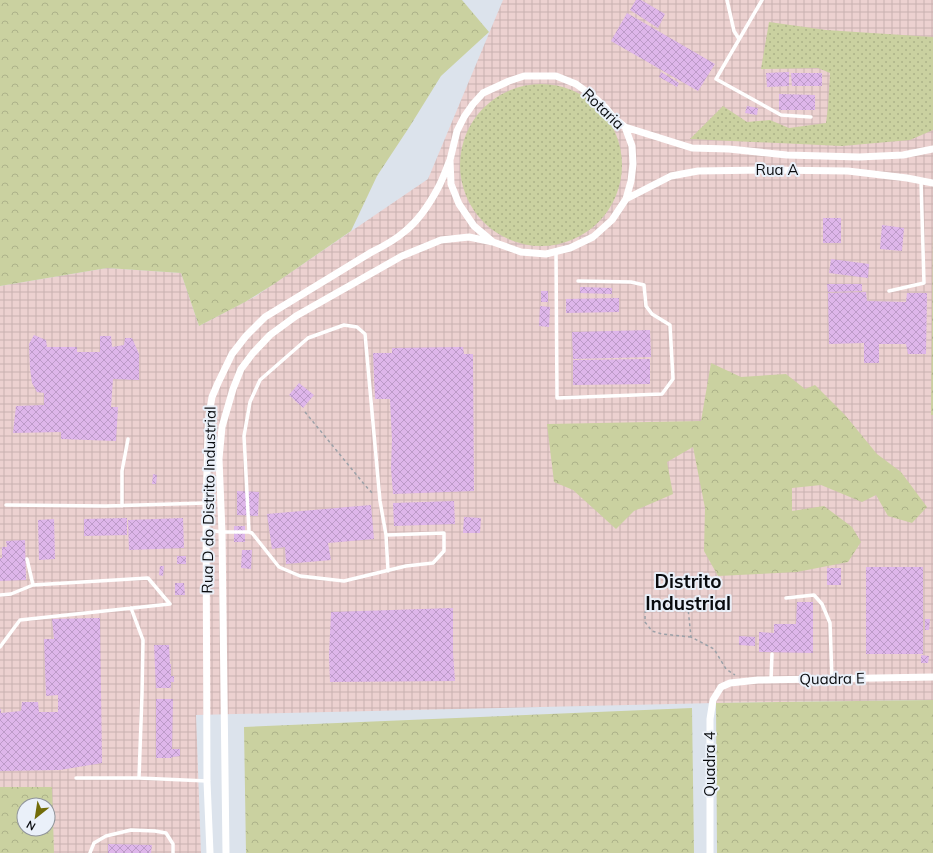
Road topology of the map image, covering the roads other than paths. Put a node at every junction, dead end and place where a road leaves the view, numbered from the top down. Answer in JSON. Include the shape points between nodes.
{"nodes":[{"id":1,"x":727,"y":0,"type":"edge"},
{"id":2,"x":762,"y":0,"type":"edge"},
{"id":3,"x":739,"y":39,"type":"junction"},
{"id":4,"x":811,"y":116,"type":"dead end"},
{"id":5,"x":625,"y":127,"type":"junction"},
{"id":6,"x":933,"y":149,"type":"edge"},
{"id":7,"x":450,"y":160,"type":"junction"},
{"id":8,"x":921,"y":181,"type":"junction"},
{"id":9,"x":933,"y":183,"type":"edge"},
{"id":10,"x":626,"y":199,"type":"junction"},
{"id":11,"x":493,"y":242,"type":"junction"},
{"id":12,"x":556,"y":251,"type":"junction"},
{"id":13,"x":578,"y":281,"type":"dead end"},
{"id":14,"x":889,"y":291,"type":"dead end"},
{"id":15,"x":128,"y":439,"type":"dead end"},
{"id":16,"x":206,"y":503,"type":"junction"},
{"id":17,"x":6,"y":505,"type":"dead end"},
{"id":18,"x":122,"y":506,"type":"junction"},
{"id":19,"x":207,"y":530,"type":"junction"},
{"id":20,"x":222,"y":532,"type":"junction"},
{"id":21,"x":249,"y":532,"type":"junction"},
{"id":22,"x":386,"y":535,"type":"junction"},
{"id":23,"x":27,"y":558,"type":"dead end"},
{"id":24,"x":388,"y":571,"type":"junction"},
{"id":25,"x":33,"y":585,"type":"junction"},
{"id":26,"x":0,"y":595,"type":"edge"},
{"id":27,"x":786,"y":598,"type":"dead end"},
{"id":28,"x":131,"y":608,"type":"junction"},
{"id":29,"x":0,"y":647,"type":"edge"},
{"id":30,"x":772,"y":654,"type":"dead end"},
{"id":31,"x":933,"y":677,"type":"edge"},
{"id":32,"x":832,"y":679,"type":"junction"},
{"id":33,"x":771,"y":680,"type":"junction"},
{"id":34,"x":730,"y":683,"type":"joint"},
{"id":35,"x":76,"y":778,"type":"dead end"},
{"id":36,"x":139,"y":778,"type":"junction"},
{"id":37,"x":207,"y":781,"type":"junction"},
{"id":38,"x":90,"y":853,"type":"edge"},
{"id":39,"x":172,"y":853,"type":"edge"},
{"id":40,"x":210,"y":853,"type":"edge"},
{"id":41,"x":226,"y":853,"type":"edge"},
{"id":42,"x":710,"y":853,"type":"edge"}],
"edges":[{"from":1,"to":3,"type":"lane","via":[[734,31]]},
{"from":2,"to":3,"type":"lane"},
{"from":3,"to":4,"type":"lane","via":[[716,79],[780,116]]},
{"from":5,"to":6,"type":"street","name":"Rua A","via":[[692,148],[786,155],[859,157],[904,155]]},
{"from":5,"to":7,"type":"street","name":"Rotaria","via":[[594,97],[576,84],[556,76],[524,76],[484,93],[472,104],[457,131]]},
{"from":5,"to":10,"type":"street","name":"Rotaria","via":[[632,146],[633,164]]},
{"from":7,"to":11,"type":"street","name":"Rotaria","via":[[451,184],[459,204],[474,226]]},
{"from":7,"to":16,"type":"street","name":"Rua D do Distrito Industrial","via":[[432,198],[405,232],[266,317],[232,354],[212,397],[208,432]]},
{"from":8,"to":9,"type":"street","name":"Rua A"},
{"from":8,"to":10,"type":"street","name":"Rua A","via":[[848,171],[698,171],[671,176]]},
{"from":8,"to":14,"type":"lane","via":[[924,283]]},
{"from":10,"to":12,"type":"street","name":"Rotaria","via":[[612,220],[593,237],[570,248]]},
{"from":11,"to":12,"type":"street","name":"Rotaria","via":[[520,252],[546,254]]},
{"from":11,"to":20,"type":"street","name":"Rua D do Distrito Industrial","via":[[469,237],[441,240],[402,256],[296,316],[270,335],[253,353],[241,369],[222,427],[219,459]]},
{"from":12,"to":13,"type":"lane","via":[[557,398],[662,394],[673,379],[670,326],[652,314],[646,306],[644,285],[631,282]]},
{"from":15,"to":18,"type":"lane","via":[[122,471]]},
{"from":16,"to":18,"type":"lane"},
{"from":16,"to":19,"type":"street","name":"Rua D do Distrito Industrial"},
{"from":17,"to":18,"type":"lane"},
{"from":19,"to":20,"type":"lane"},
{"from":19,"to":37,"type":"street","name":"Rua D do Distrito Industrial"},
{"from":20,"to":21,"type":"lane"},
{"from":20,"to":41,"type":"street","name":"Rua D do Distrito Industrial"},
{"from":21,"to":22,"type":"lane","via":[[244,436],[250,402],[260,380],[308,338],[344,326],[357,327],[365,334],[380,501]]},
{"from":21,"to":24,"type":"lane","via":[[280,567],[300,576],[344,581]]},
{"from":22,"to":24,"type":"lane"},
{"from":22,"to":24,"type":"lane","via":[[444,533],[444,551],[433,563]]},
{"from":23,"to":25,"type":"lane"},
{"from":25,"to":26,"type":"lane","via":[[11,594]]},
{"from":25,"to":28,"type":"lane","via":[[148,578],[170,604]]},
{"from":27,"to":32,"type":"lane","via":[[814,595],[822,604],[830,623]]},
{"from":28,"to":29,"type":"lane","via":[[20,620]]},
{"from":28,"to":36,"type":"lane","via":[[143,640]]},
{"from":30,"to":33,"type":"lane"},
{"from":31,"to":32,"type":"street","name":"Quadra E"},
{"from":32,"to":33,"type":"street","name":"Quadra E"},
{"from":33,"to":34,"type":"street","name":"Quadra E"},
{"from":34,"to":42,"type":"street","name":"Quadra 4","via":[[721,687],[713,700],[710,719]]},
{"from":35,"to":36,"type":"lane"},
{"from":36,"to":37,"type":"lane"},
{"from":37,"to":40,"type":"street","name":"Rua D do Distrito Industrial"},
{"from":38,"to":39,"type":"lane","via":[[94,843],[106,836],[131,830],[166,833],[173,844]]}]}
